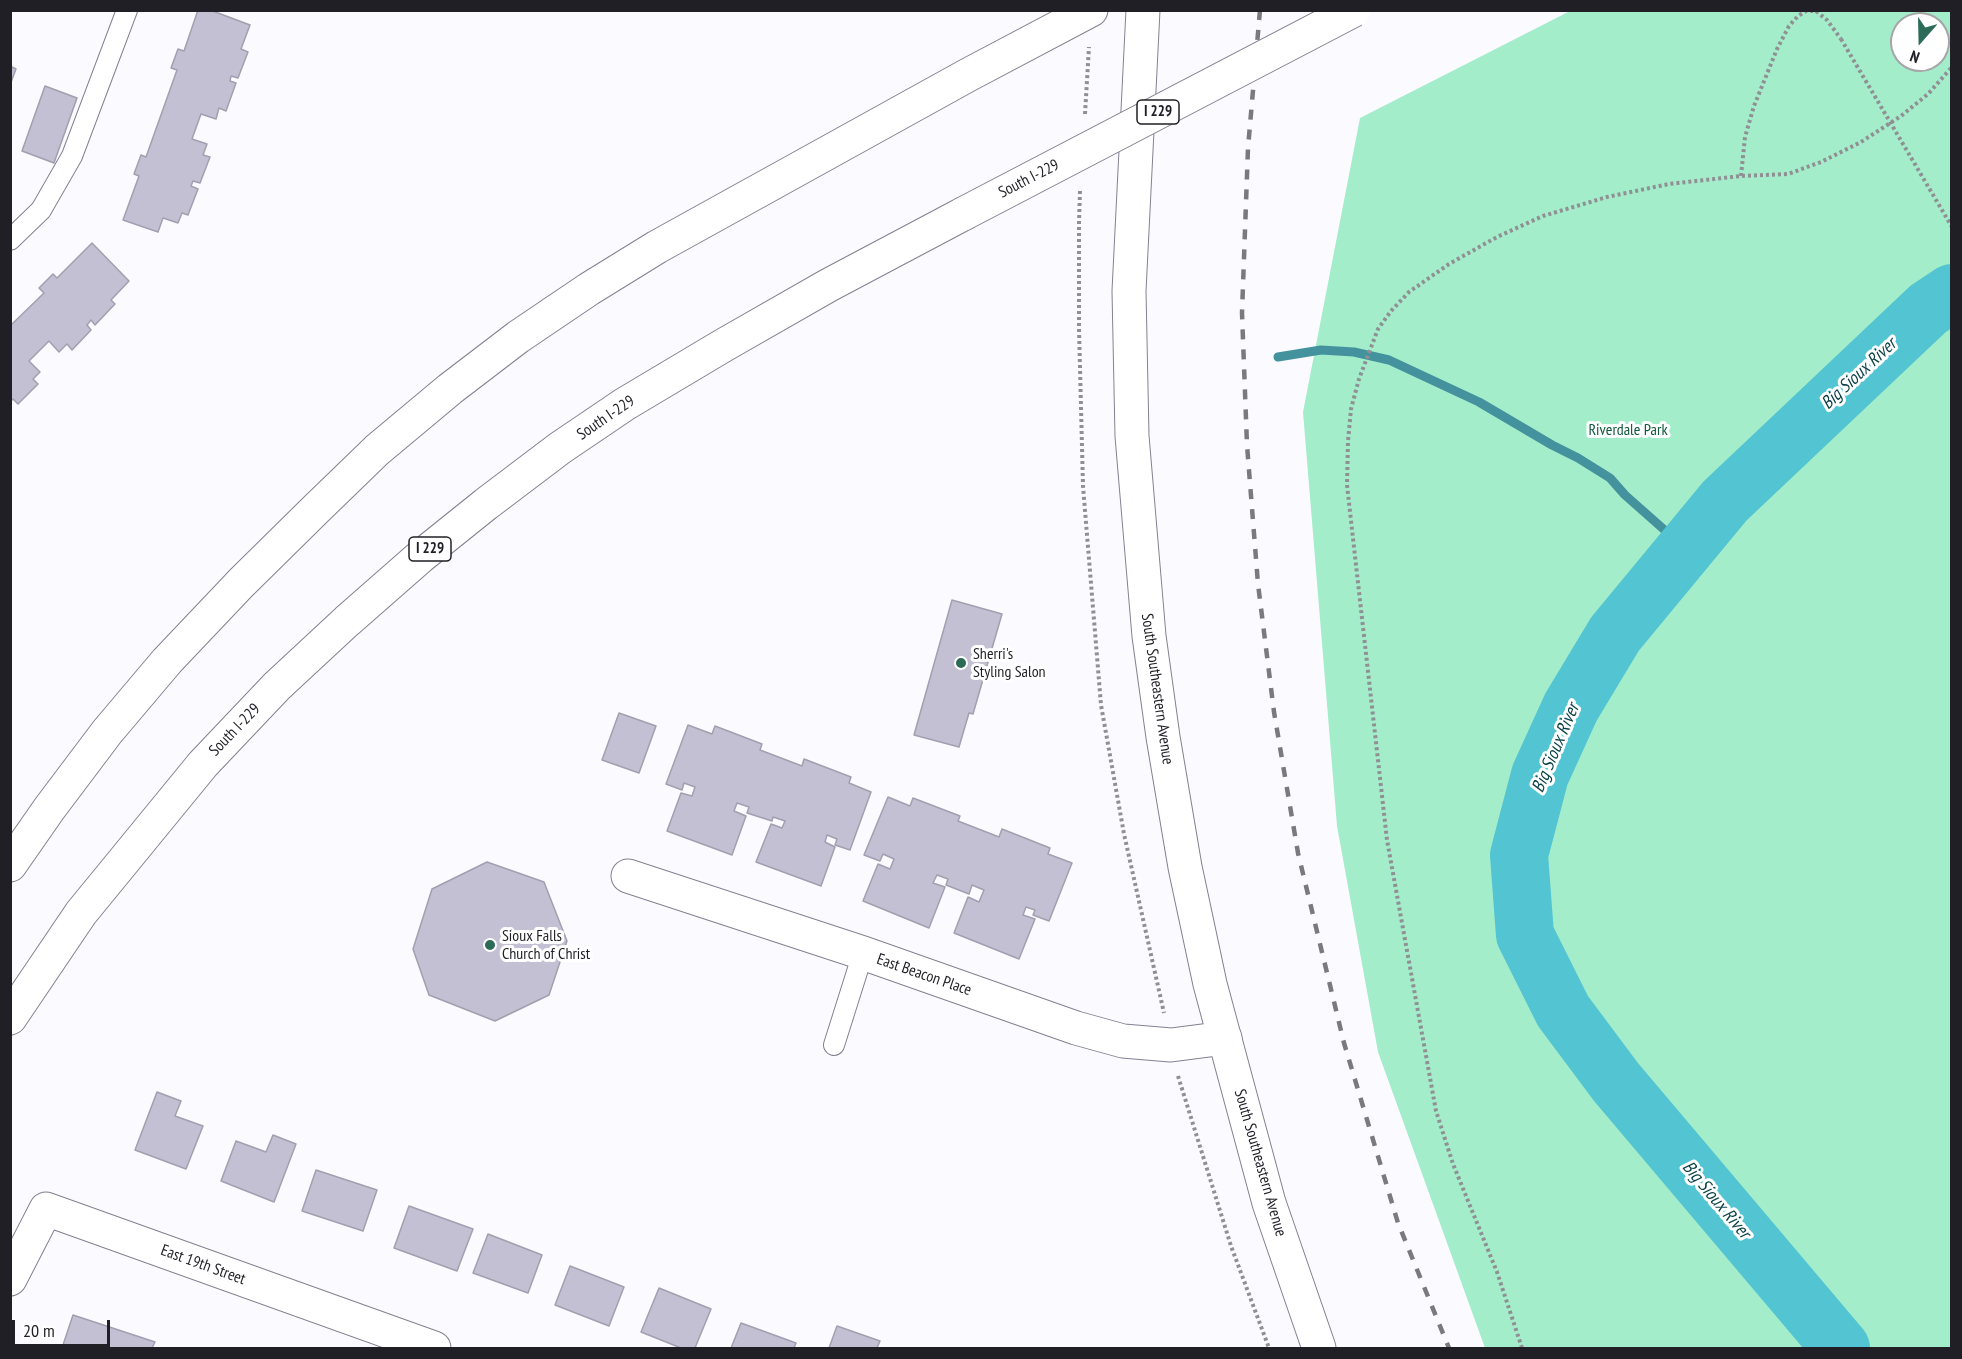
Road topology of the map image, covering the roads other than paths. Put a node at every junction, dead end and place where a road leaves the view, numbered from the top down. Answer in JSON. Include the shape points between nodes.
{"nodes":[{"id":1,"x":128,"y":10,"type":"edge"},
{"id":2,"x":1091,"y":10,"type":"edge"},
{"id":3,"x":1143,"y":10,"type":"edge"},
{"id":4,"x":1354,"y":10,"type":"edge"},
{"id":5,"x":10,"y":240,"type":"edge"},
{"id":6,"x":10,"y":865,"type":"edge"},
{"id":7,"x":628,"y":876,"type":"dead end"},
{"id":8,"x":863,"y":953,"type":"junction"},
{"id":9,"x":10,"y":1018,"type":"edge"},
{"id":10,"x":1225,"y":1038,"type":"junction"},
{"id":11,"x":834,"y":1045,"type":"dead end"},
{"id":12,"x":10,"y":1279,"type":"edge"},
{"id":13,"x":434,"y":1348,"type":"edge"},
{"id":14,"x":1319,"y":1348,"type":"edge"}],
"edges":[{"from":1,"to":5,"type":"lane","via":[[72,156],[41,210]]},
{"from":2,"to":6,"type":"main road","via":[[657,248],[518,337],[450,389],[377,450],[166,661],[107,732]]},
{"from":3,"to":10,"type":"main road","name":"South Southeastern Avenue","via":[[1129,291],[1139,540],[1153,670],[1181,846]]},
{"from":4,"to":9,"type":"main road","name":"South I-229","number":"I 229","bridge":true,"via":[[829,285],[625,404],[551,455],[420,557],[277,686],[203,764],[81,913]]},
{"from":7,"to":8,"type":"main road","name":"East Beacon Place"},
{"from":8,"to":10,"type":"main road","name":"East Beacon Place","via":[[1123,1041],[1171,1045]]},
{"from":8,"to":11,"type":"lane"},
{"from":10,"to":14,"type":"main road","name":"South Southeastern Avenue","via":[[1269,1203]]},
{"from":12,"to":13,"type":"main road","name":"East 19th Street","via":[[46,1209]]}]}
